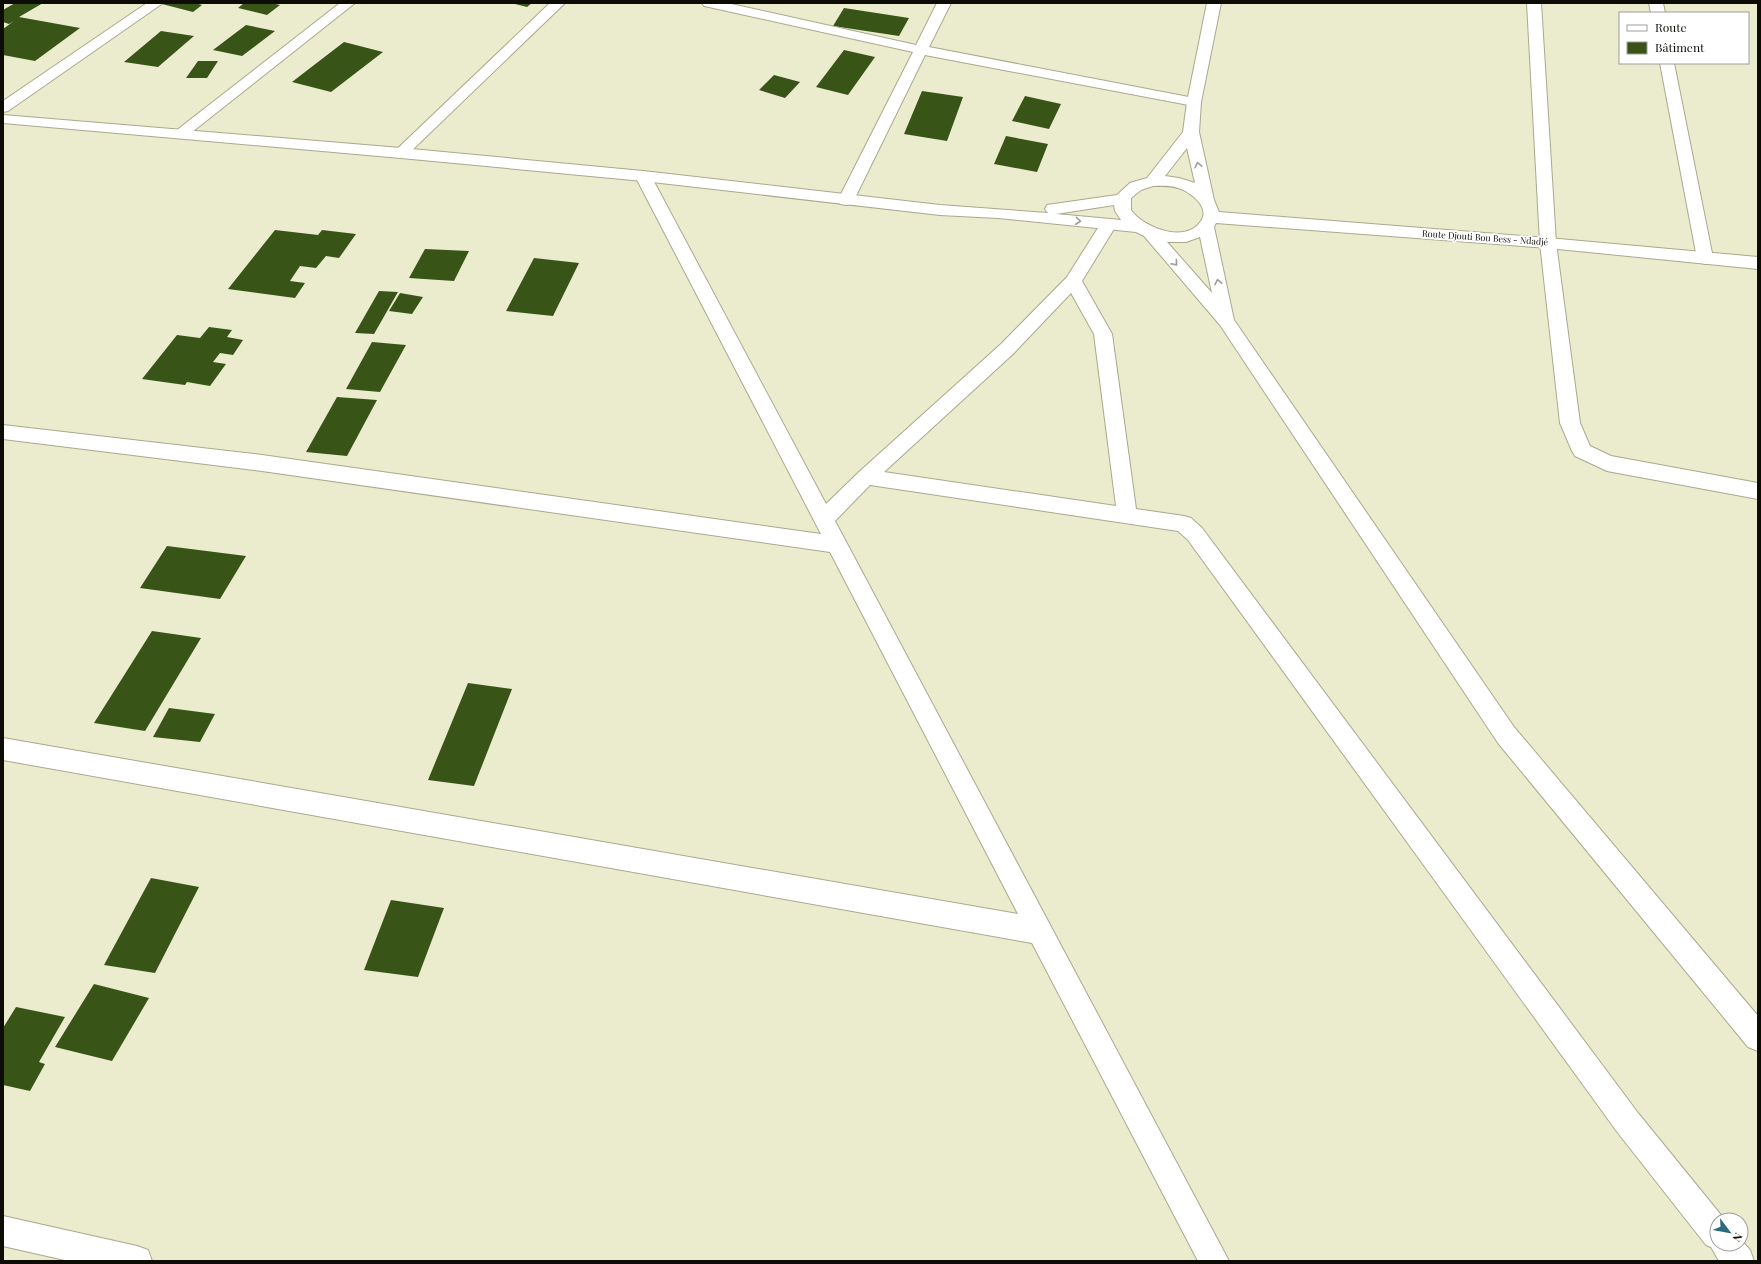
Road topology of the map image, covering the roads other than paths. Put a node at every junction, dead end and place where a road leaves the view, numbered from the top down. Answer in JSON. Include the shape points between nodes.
{"nodes":[{"id":1,"x":156,"y":3,"type":"edge"},
{"id":2,"x":348,"y":3,"type":"edge"},
{"id":3,"x":558,"y":3,"type":"edge"},
{"id":4,"x":709,"y":3,"type":"edge"},
{"id":5,"x":944,"y":3,"type":"edge"},
{"id":6,"x":1214,"y":3,"type":"edge"},
{"id":7,"x":1534,"y":3,"type":"edge"},
{"id":8,"x":746,"y":7,"type":"edge"},
{"id":9,"x":922,"y":50,"type":"junction"},
{"id":10,"x":1667,"y":64,"type":"edge"},
{"id":11,"x":1194,"y":102,"type":"junction"},
{"id":12,"x":3,"y":108,"type":"edge"},
{"id":13,"x":3,"y":119,"type":"edge"},
{"id":14,"x":1191,"y":132,"type":"junction"},
{"id":15,"x":182,"y":133,"type":"junction"},
{"id":16,"x":401,"y":153,"type":"junction"},
{"id":17,"x":643,"y":176,"type":"junction"},
{"id":18,"x":1153,"y":181,"type":"junction"},
{"id":19,"x":1206,"y":198,"type":"junction"},
{"id":20,"x":1123,"y":199,"type":"junction"},
{"id":21,"x":846,"y":200,"type":"junction"},
{"id":22,"x":998,"y":213,"type":"junction"},
{"id":23,"x":1208,"y":222,"type":"junction"},
{"id":24,"x":1109,"y":224,"type":"junction"},
{"id":25,"x":1143,"y":230,"type":"junction"},
{"id":26,"x":1548,"y":243,"type":"junction"},
{"id":27,"x":1705,"y":258,"type":"junction"},
{"id":28,"x":1758,"y":263,"type":"edge"},
{"id":29,"x":1073,"y":281,"type":"junction"},
{"id":30,"x":1226,"y":321,"type":"junction"},
{"id":31,"x":3,"y":432,"type":"edge"},
{"id":32,"x":866,"y":477,"type":"junction"},
{"id":33,"x":1757,"y":491,"type":"edge"},
{"id":34,"x":1128,"y":515,"type":"junction"},
{"id":35,"x":824,"y":520,"type":"junction"},
{"id":36,"x":838,"y":545,"type":"junction"},
{"id":37,"x":3,"y":749,"type":"edge"},
{"id":38,"x":1041,"y":931,"type":"junction"},
{"id":39,"x":1758,"y":1037,"type":"edge"},
{"id":40,"x":1709,"y":1224,"type":"edge"},
{"id":41,"x":3,"y":1231,"type":"edge"},
{"id":42,"x":1732,"y":1252,"type":"edge"},
{"id":43,"x":137,"y":1261,"type":"edge"},
{"id":44,"x":1214,"y":1261,"type":"edge"},
{"id":45,"x":1739,"y":1261,"type":"edge"}],
"edges":[{"from":1,"to":12,"type":"street"},
{"from":2,"to":15,"type":"street"},
{"from":3,"to":16,"type":"street"},
{"from":4,"to":8,"type":"street"},
{"from":5,"to":9,"type":"street"},
{"from":6,"to":11,"type":"street"},
{"from":7,"to":26,"type":"street"},
{"from":8,"to":9,"type":"street"},
{"from":9,"to":11,"type":"street"},
{"from":9,"to":21,"type":"street"},
{"from":10,"to":27,"type":"street"},
{"from":11,"to":14,"type":"street"},
{"from":13,"to":15,"type":"street"},
{"from":14,"to":18,"type":"street"},
{"from":19,"to":14,"type":"street","one_way":true},
{"from":15,"to":16,"type":"street"},
{"from":16,"to":17,"type":"street"},
{"from":17,"to":21,"type":"street"},
{"from":17,"to":35,"type":"street"},
{"from":18,"to":19,"type":"street","via":[[1183,184]]},
{"from":18,"to":20,"type":"street","via":[[1139,184],[1129,190]]},
{"from":19,"to":23,"type":"street","via":[[1211,208]]},
{"from":20,"to":22,"type":"street","via":[[1071,207]]},
{"from":20,"to":25,"type":"street","via":[[1122,208],[1127,218]]},
{"from":21,"to":22,"type":"street"},
{"from":22,"to":24,"type":"street","one_way":true},
{"from":23,"to":25,"type":"street","via":[[1195,233],[1181,236],[1165,237]]},
{"from":23,"to":26,"type":"street","name":"Route Djouti Bou Bess - Ndadjé"},
{"from":30,"to":23,"type":"street","one_way":true},
{"from":24,"to":25,"type":"street"},
{"from":24,"to":29,"type":"street"},
{"from":25,"to":30,"type":"street","one_way":true},
{"from":26,"to":27,"type":"street","name":"Route Djouti Bou Bess - Ndadjé"},
{"from":26,"to":33,"type":"street","via":[[1570,423],[1582,451],[1607,463]]},
{"from":27,"to":28,"type":"street","name":"Route Djouti Bou Bess - Ndadjé"},
{"from":29,"to":32,"type":"street","via":[[1007,349]]},
{"from":29,"to":34,"type":"street","via":[[1103,334]]},
{"from":30,"to":39,"type":"street","via":[[1506,735]]},
{"from":31,"to":36,"type":"street","via":[[262,463]]},
{"from":32,"to":34,"type":"street"},
{"from":32,"to":35,"type":"street"},
{"from":34,"to":40,"type":"street","via":[[1184,524],[1195,534],[1624,1117]]},
{"from":35,"to":36,"type":"street"},
{"from":36,"to":38,"type":"street"},
{"from":37,"to":38,"type":"street"},
{"from":38,"to":44,"type":"street"},
{"from":41,"to":43,"type":"street"},
{"from":42,"to":45,"type":"street"}]}
